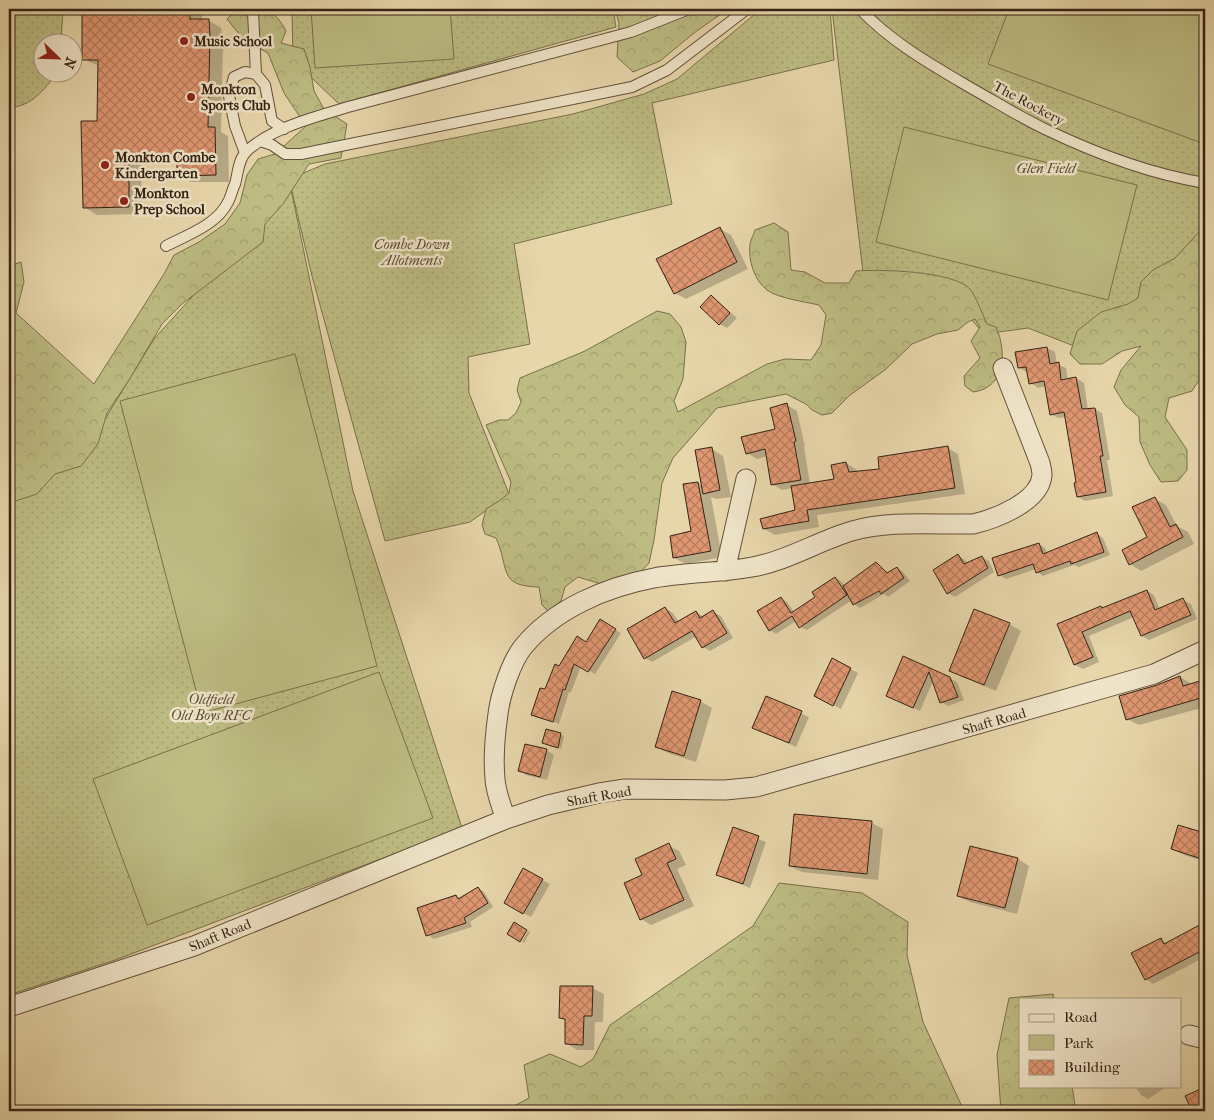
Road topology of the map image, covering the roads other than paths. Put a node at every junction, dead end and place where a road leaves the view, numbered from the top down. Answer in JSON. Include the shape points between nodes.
{"nodes":[{"id":1,"x":251,"y":9,"type":"edge"},
{"id":2,"x":689,"y":9,"type":"edge"},
{"id":3,"x":747,"y":9,"type":"edge"},
{"id":4,"x":860,"y":9,"type":"edge"},
{"id":5,"x":256,"y":74,"type":"junction"},
{"id":6,"x":284,"y":129,"type":"junction"},
{"id":7,"x":260,"y":141,"type":"junction"},
{"id":8,"x":245,"y":153,"type":"junction"},
{"id":9,"x":1205,"y":183,"type":"edge"},
{"id":10,"x":166,"y":246,"type":"dead end"},
{"id":11,"x":1003,"y":368,"type":"dead end"},
{"id":12,"x":746,"y":479,"type":"dead end"},
{"id":13,"x":726,"y":571,"type":"junction"},
{"id":14,"x":1205,"y":650,"type":"edge"},
{"id":15,"x":506,"y":819,"type":"junction"},
{"id":16,"x":9,"y":1007,"type":"edge"}],
"edges":[{"from":1,"to":5,"type":"lane"},
{"from":2,"to":6,"type":"lane","via":[[631,32],[348,107]]},
{"from":3,"to":7,"type":"lane","via":[[666,70],[632,87],[301,154],[285,154]]},
{"from":4,"to":9,"type":"lane","name":"The Rockery","via":[[886,33],[927,62],[1046,130],[1168,176]]},
{"from":5,"to":6,"type":"lane","via":[[265,85],[272,122]]},
{"from":5,"to":8,"type":"lane","via":[[246,72],[234,77],[229,96]]},
{"from":6,"to":7,"type":"lane"},
{"from":7,"to":8,"type":"lane"},
{"from":8,"to":10,"type":"lane","via":[[228,204],[211,222]]},
{"from":11,"to":13,"type":"street","via":[[1040,463],[1042,475],[1030,498],[986,521],[869,527],[770,563]]},
{"from":12,"to":13,"type":"street"},
{"from":13,"to":15,"type":"street","via":[[655,578],[599,594],[545,624],[521,649],[499,704],[495,738],[495,779]]},
{"from":14,"to":15,"type":"street","name":"Shaft Road","via":[[1154,674],[756,787],[725,790],[625,789],[548,805]]},
{"from":15,"to":16,"type":"street","name":"Shaft Road","via":[[194,946]]}]}
